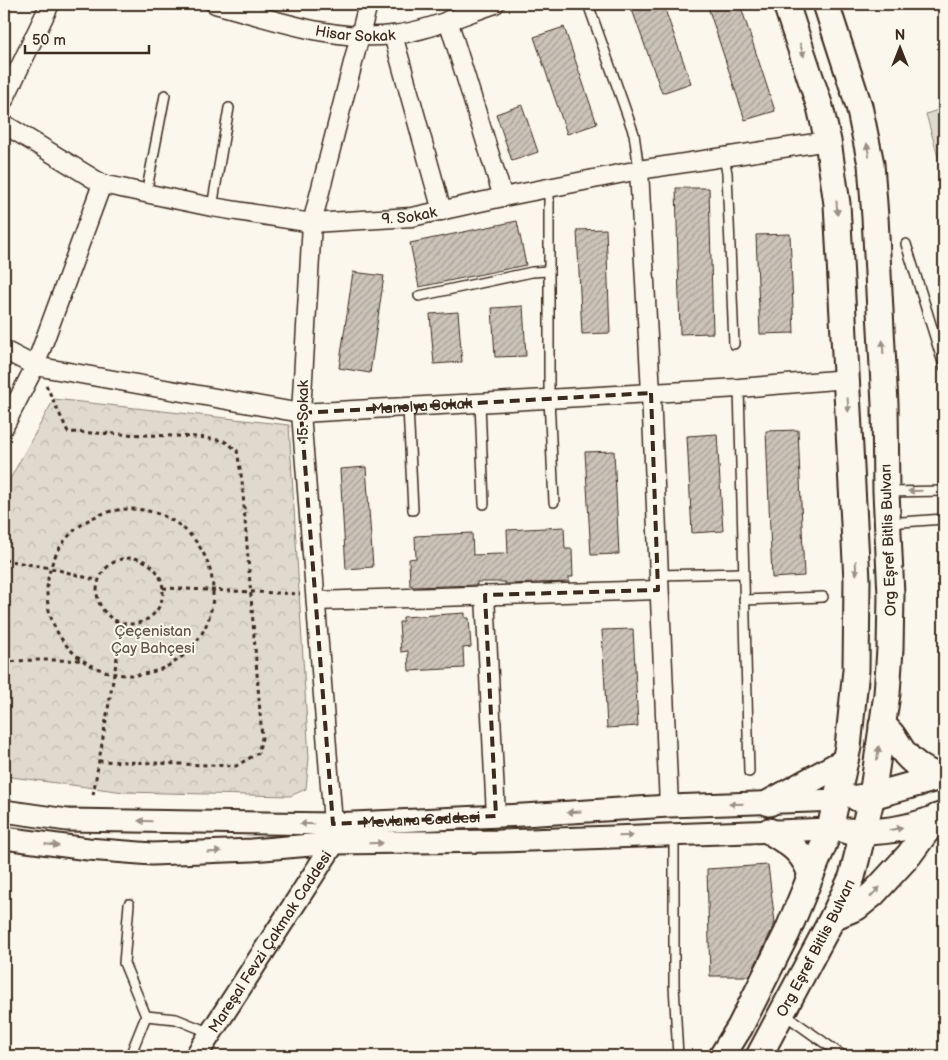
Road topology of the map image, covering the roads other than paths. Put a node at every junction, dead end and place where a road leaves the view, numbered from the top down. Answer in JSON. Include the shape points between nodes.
{"nodes":[{"id":1,"x":50,"y":4,"type":"edge"},
{"id":2,"x":215,"y":4,"type":"edge"},
{"id":3,"x":368,"y":4,"type":"edge"},
{"id":4,"x":495,"y":4,"type":"edge"},
{"id":5,"x":588,"y":4,"type":"edge"},
{"id":6,"x":786,"y":4,"type":"edge"},
{"id":7,"x":826,"y":4,"type":"edge"},
{"id":8,"x":448,"y":20,"type":"junction"},
{"id":9,"x":393,"y":35,"type":"junction"},
{"id":10,"x":359,"y":36,"type":"junction"},
{"id":11,"x":165,"y":96,"type":"dead end"},
{"id":12,"x":4,"y":100,"type":"edge"},
{"id":13,"x":230,"y":108,"type":"dead end"},
{"id":14,"x":4,"y":124,"type":"edge"},
{"id":15,"x":828,"y":141,"type":"junction"},
{"id":16,"x":724,"y":157,"type":"junction"},
{"id":17,"x":639,"y":170,"type":"junction"},
{"id":18,"x":102,"y":184,"type":"junction"},
{"id":19,"x":549,"y":188,"type":"junction"},
{"id":20,"x":146,"y":194,"type":"junction"},
{"id":21,"x":503,"y":197,"type":"junction"},
{"id":22,"x":212,"y":207,"type":"junction"},
{"id":23,"x":442,"y":211,"type":"junction"},
{"id":24,"x":312,"y":223,"type":"junction"},
{"id":25,"x":906,"y":244,"type":"dead end"},
{"id":26,"x":549,"y":271,"type":"junction"},
{"id":27,"x":419,"y":296,"type":"dead end"},
{"id":28,"x":734,"y":344,"type":"dead end"},
{"id":29,"x":4,"y":350,"type":"edge"},
{"id":30,"x":944,"y":366,"type":"edge"},
{"id":31,"x":38,"y":367,"type":"junction"},
{"id":32,"x":847,"y":379,"type":"junction"},
{"id":33,"x":739,"y":388,"type":"junction"},
{"id":34,"x":651,"y":393,"type":"junction"},
{"id":35,"x":549,"y":399,"type":"junction"},
{"id":36,"x":480,"y":403,"type":"junction"},
{"id":37,"x":408,"y":406,"type":"junction"},
{"id":38,"x":301,"y":413,"type":"junction"},
{"id":39,"x":4,"y":427,"type":"edge"},
{"id":40,"x":944,"y":491,"type":"edge"},
{"id":41,"x":886,"y":492,"type":"junction"},
{"id":42,"x":554,"y":502,"type":"dead end"},
{"id":43,"x":484,"y":504,"type":"dead end"},
{"id":44,"x":413,"y":510,"type":"dead end"},
{"id":45,"x":944,"y":519,"type":"edge"},
{"id":46,"x":888,"y":523,"type":"junction"},
{"id":47,"x":743,"y":574,"type":"junction"},
{"id":48,"x":658,"y":582,"type":"junction"},
{"id":49,"x":485,"y":594,"type":"junction"},
{"id":50,"x":316,"y":597,"type":"junction"},
{"id":51,"x":823,"y":597,"type":"dead end"},
{"id":52,"x":744,"y":600,"type":"junction"},
{"id":53,"x":882,"y":725,"type":"junction"},
{"id":54,"x":846,"y":761,"type":"junction"},
{"id":55,"x":749,"y":772,"type":"dead end"},
{"id":56,"x":942,"y":777,"type":"edge"},
{"id":57,"x":872,"y":796,"type":"junction"},
{"id":58,"x":838,"y":800,"type":"junction"},
{"id":59,"x":770,"y":802,"type":"junction"},
{"id":60,"x":669,"y":806,"type":"junction"},
{"id":61,"x":4,"y":811,"type":"edge"},
{"id":62,"x":496,"y":816,"type":"junction"},
{"id":63,"x":941,"y":816,"type":"edge"},
{"id":64,"x":830,"y":829,"type":"junction"},
{"id":65,"x":770,"y":830,"type":"junction"},
{"id":66,"x":863,"y":832,"type":"junction"},
{"id":67,"x":333,"y":834,"type":"junction"},
{"id":68,"x":674,"y":834,"type":"junction"},
{"id":69,"x":4,"y":838,"type":"edge"},
{"id":70,"x":811,"y":875,"type":"junction"},
{"id":71,"x":129,"y":904,"type":"dead end"},
{"id":72,"x":833,"y":916,"type":"junction"},
{"id":73,"x":782,"y":1012,"type":"junction"},
{"id":74,"x":146,"y":1016,"type":"junction"},
{"id":75,"x":211,"y":1033,"type":"junction"},
{"id":76,"x":130,"y":1056,"type":"edge"},
{"id":77,"x":196,"y":1056,"type":"edge"},
{"id":78,"x":678,"y":1056,"type":"edge"},
{"id":79,"x":722,"y":1056,"type":"edge"},
{"id":80,"x":759,"y":1056,"type":"edge"},
{"id":81,"x":843,"y":1056,"type":"edge"}],
"edges":[{"from":1,"to":12,"type":"street"},
{"from":2,"to":10,"type":"street","name":"Hisar Sokak","via":[[330,34]]},
{"from":3,"to":10,"type":"street","name":"15. Sokak"},
{"from":4,"to":8,"type":"street","name":"Hisar Sokak"},
{"from":5,"to":17,"type":"lane","via":[[634,134]]},
{"from":6,"to":15,"type":"main road","one_way":true},
{"from":41,"to":7,"type":"main road","name":"Org Eşref Bitlis Bulvarı","one_way":true,"via":[[883,344],[871,164],[859,106]]},
{"from":8,"to":9,"type":"street","name":"Hisar Sokak"},
{"from":8,"to":21,"type":"street"},
{"from":9,"to":10,"type":"street","name":"Hisar Sokak"},
{"from":9,"to":23,"type":"street"},
{"from":10,"to":24,"type":"street","name":"15. Sokak"},
{"from":11,"to":20,"type":"lane"},
{"from":13,"to":22,"type":"lane"},
{"from":14,"to":18,"type":"street","name":"9. Sokak"},
{"from":15,"to":16,"type":"street","name":"9. Sokak"},
{"from":15,"to":32,"type":"main road","one_way":true,"via":[[837,204]]},
{"from":16,"to":17,"type":"street","name":"9. Sokak"},
{"from":16,"to":28,"type":"lane"},
{"from":17,"to":19,"type":"street","name":"9. Sokak"},
{"from":17,"to":34,"type":"street"},
{"from":18,"to":20,"type":"street","name":"9. Sokak"},
{"from":18,"to":31,"type":"street"},
{"from":19,"to":21,"type":"street","name":"9. Sokak"},
{"from":19,"to":26,"type":"lane"},
{"from":20,"to":22,"type":"street","name":"9. Sokak"},
{"from":21,"to":23,"type":"street","name":"9. Sokak"},
{"from":22,"to":24,"type":"street","name":"9. Sokak"},
{"from":23,"to":24,"type":"street","name":"9. Sokak","via":[[412,218]]},
{"from":24,"to":38,"type":"street","name":"15. Sokak"},
{"from":25,"to":30,"type":"lane"},
{"from":26,"to":27,"type":"lane"},
{"from":26,"to":35,"type":"lane"},
{"from":29,"to":31,"type":"street","name":"Manolya Sokak"},
{"from":31,"to":38,"type":"street","name":"Manolya Sokak"},
{"from":31,"to":39,"type":"street"},
{"from":32,"to":33,"type":"street","name":"Manolya Sokak"},
{"from":32,"to":54,"type":"main road","one_way":true,"via":[[857,624],[856,670]]},
{"from":33,"to":34,"type":"street","name":"Manolya Sokak"},
{"from":33,"to":47,"type":"lane"},
{"from":34,"to":35,"type":"street","name":"Manolya Sokak"},
{"from":34,"to":48,"type":"street"},
{"from":35,"to":36,"type":"street","name":"Manolya Sokak"},
{"from":35,"to":42,"type":"lane"},
{"from":36,"to":37,"type":"street","name":"Manolya Sokak"},
{"from":36,"to":43,"type":"lane"},
{"from":37,"to":38,"type":"street","name":"Manolya Sokak"},
{"from":37,"to":44,"type":"lane"},
{"from":38,"to":50,"type":"street","name":"15. Sokak"},
{"from":40,"to":41,"type":"lane","one_way":true},
{"from":41,"to":46,"type":"main road","name":"Org Eşref Bitlis Bulvarı"},
{"from":45,"to":46,"type":"lane"},
{"from":46,"to":53,"type":"main road","name":"Org Eşref Bitlis Bulvarı","via":[[890,649]]},
{"from":47,"to":48,"type":"lane"},
{"from":47,"to":52,"type":"lane"},
{"from":48,"to":49,"type":"street"},
{"from":48,"to":60,"type":"street"},
{"from":49,"to":50,"type":"street"},
{"from":49,"to":62,"type":"street"},
{"from":50,"to":67,"type":"street","name":"15. Sokak"},
{"from":51,"to":52,"type":"lane"},
{"from":52,"to":55,"type":"lane"},
{"from":53,"to":56,"type":"main road","via":[[915,764]]},
{"from":57,"to":53,"type":"main road","name":"Org Eşref Bitlis Bulvarı","one_way":true},
{"from":54,"to":58,"type":"main road"},
{"from":54,"to":59,"type":"main road"},
{"from":56,"to":57,"type":"main road"},
{"from":57,"to":58,"type":"main road"},
{"from":57,"to":66,"type":"main road","name":"Org Eşref Bitlis Bulvarı"},
{"from":58,"to":59,"type":"street","name":"Mevlana Caddesi"},
{"from":58,"to":64,"type":"main road"},
{"from":59,"to":60,"type":"street","name":"Mevlana Caddesi","one_way":true},
{"from":60,"to":62,"type":"street","name":"Mevlana Caddesi","one_way":true},
{"from":67,"to":61,"type":"street","name":"Mevlana Caddesi","one_way":true,"via":[[67,820]]},
{"from":62,"to":67,"type":"street","name":"Mevlana Caddesi"},
{"from":66,"to":63,"type":"main road","one_way":true,"via":[[899,829]]},
{"from":72,"to":63,"type":"main road","one_way":true,"via":[[857,907],[873,894],[910,856]]},
{"from":64,"to":65,"type":"street","name":"Mevlana Caddesi"},
{"from":64,"to":66,"type":"main road"},
{"from":64,"to":70,"type":"main road"},
{"from":65,"to":68,"type":"street","name":"Mevlana Caddesi"},
{"from":65,"to":70,"type":"main road","via":[[795,848]]},
{"from":66,"to":72,"type":"main road","name":"Org Eşref Bitlis Bulvarı","via":[[852,877]]},
{"from":67,"to":68,"type":"street","name":"Mevlana Caddesi","one_way":true,"via":[[499,841]]},
{"from":69,"to":67,"type":"street","name":"Mevlana Caddesi","one_way":true,"via":[[152,854],[252,850]]},
{"from":67,"to":75,"type":"street","name":"Mareşal Fevzi Çakmak Caddesi"},
{"from":68,"to":78,"type":"lane","via":[[674,984]]},
{"from":70,"to":79,"type":"main road","via":[[787,933]]},
{"from":71,"to":74,"type":"lane","via":[[124,963]]},
{"from":72,"to":73,"type":"main road","name":"Org Eşref Bitlis Bulvarı"},
{"from":73,"to":80,"type":"main road","name":"Org Eşref Bitlis Bulvarı"},
{"from":73,"to":81,"type":"lane"},
{"from":74,"to":75,"type":"lane","via":[[176,1019]]},
{"from":74,"to":76,"type":"lane"},
{"from":75,"to":77,"type":"street","name":"Mareşal Fevzi Çakmak Caddesi"}]}
